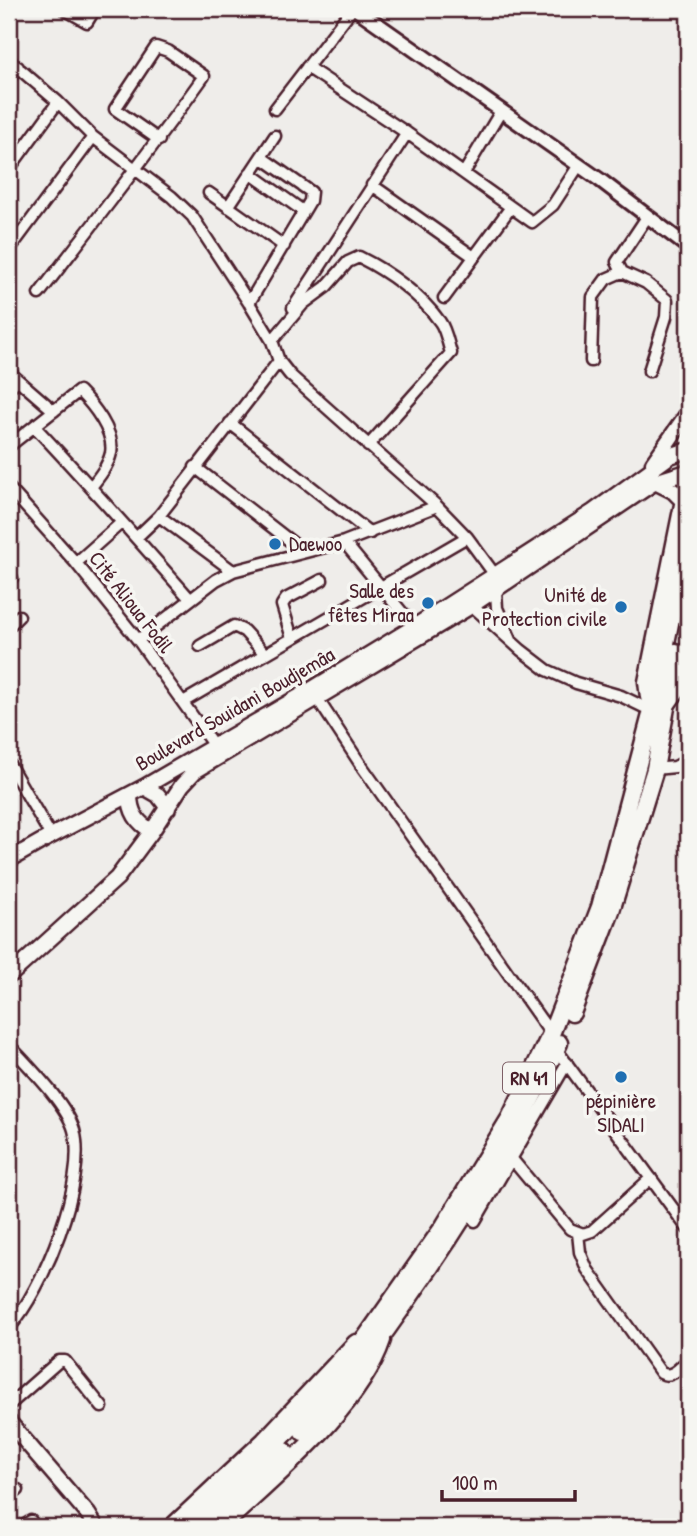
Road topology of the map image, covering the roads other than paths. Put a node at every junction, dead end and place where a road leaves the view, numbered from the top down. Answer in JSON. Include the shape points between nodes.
{"nodes":[{"id":1,"x":12,"y":9,"type":"edge"},
{"id":2,"x":64,"y":9,"type":"edge"},
{"id":3,"x":95,"y":9,"type":"edge"},
{"id":4,"x":354,"y":9,"type":"edge"},
{"id":5,"x":9,"y":13,"type":"edge"},
{"id":6,"x":9,"y":60,"type":"edge"},
{"id":7,"x":18,"y":67,"type":"junction"},
{"id":8,"x":307,"y":67,"type":"junction"},
{"id":9,"x":9,"y":79,"type":"edge"},
{"id":10,"x":58,"y":102,"type":"junction"},
{"id":11,"x":275,"y":109,"type":"dead end"},
{"id":12,"x":501,"y":111,"type":"junction"},
{"id":13,"x":407,"y":133,"type":"junction"},
{"id":14,"x":275,"y":136,"type":"dead end"},
{"id":15,"x":93,"y":137,"type":"junction"},
{"id":16,"x":159,"y":140,"type":"junction"},
{"id":17,"x":261,"y":158,"type":"junction"},
{"id":18,"x":579,"y":166,"type":"junction"},
{"id":19,"x":9,"y":169,"type":"edge"},
{"id":20,"x":136,"y":171,"type":"junction"},
{"id":21,"x":250,"y":173,"type":"junction"},
{"id":22,"x":464,"y":173,"type":"junction"},
{"id":23,"x":372,"y":185,"type":"junction"},
{"id":24,"x":209,"y":193,"type":"dead end"},
{"id":25,"x":228,"y":207,"type":"junction"},
{"id":26,"x":511,"y":207,"type":"junction"},
{"id":27,"x":303,"y":211,"type":"junction"},
{"id":28,"x":647,"y":217,"type":"junction"},
{"id":29,"x":284,"y":246,"type":"junction"},
{"id":30,"x":687,"y":247,"type":"edge"},
{"id":31,"x":9,"y":250,"type":"edge"},
{"id":32,"x":474,"y":257,"type":"junction"},
{"id":33,"x":622,"y":272,"type":"junction"},
{"id":34,"x":38,"y":294,"type":"dead end"},
{"id":35,"x":444,"y":298,"type":"dead end"},
{"id":36,"x":249,"y":303,"type":"junction"},
{"id":37,"x":272,"y":341,"type":"junction"},
{"id":38,"x":279,"y":361,"type":"junction"},
{"id":39,"x":591,"y":361,"type":"dead end"},
{"id":40,"x":649,"y":371,"type":"dead end"},
{"id":41,"x":9,"y":372,"type":"edge"},
{"id":42,"x":18,"y":380,"type":"junction"},
{"id":43,"x":9,"y":387,"type":"edge"},
{"id":44,"x":54,"y":411,"type":"junction"},
{"id":45,"x":688,"y":413,"type":"edge"},
{"id":46,"x":230,"y":423,"type":"junction"},
{"id":47,"x":35,"y":427,"type":"junction"},
{"id":48,"x":9,"y":446,"type":"edge"},
{"id":49,"x":368,"y":446,"type":"junction"},
{"id":50,"x":688,"y":450,"type":"edge"},
{"id":51,"x":195,"y":467,"type":"junction"},
{"id":52,"x":688,"y":474,"type":"edge"},
{"id":53,"x":650,"y":478,"type":"junction"},
{"id":54,"x":91,"y":487,"type":"junction"},
{"id":55,"x":9,"y":488,"type":"edge"},
{"id":56,"x":683,"y":501,"type":"junction"},
{"id":57,"x":437,"y":506,"type":"junction"},
{"id":58,"x":159,"y":516,"type":"junction"},
{"id":59,"x":121,"y":523,"type":"junction"},
{"id":60,"x":370,"y":533,"type":"junction"},
{"id":61,"x":688,"y":536,"type":"edge"},
{"id":62,"x":467,"y":537,"type":"junction"},
{"id":63,"x":136,"y":538,"type":"junction"},
{"id":64,"x":344,"y":542,"type":"junction"},
{"id":65,"x":303,"y":551,"type":"junction"},
{"id":66,"x":76,"y":563,"type":"junction"},
{"id":67,"x":233,"y":571,"type":"junction"},
{"id":68,"x":322,"y":580,"type":"dead end"},
{"id":69,"x":495,"y":582,"type":"junction"},
{"id":70,"x":382,"y":586,"type":"junction"},
{"id":71,"x":688,"y":589,"type":"edge"},
{"id":72,"x":190,"y":599,"type":"junction"},
{"id":73,"x":467,"y":601,"type":"junction"},
{"id":74,"x":19,"y":616,"type":"dead end"},
{"id":75,"x":9,"y":626,"type":"edge"},
{"id":76,"x":414,"y":627,"type":"junction"},
{"id":77,"x":292,"y":638,"type":"junction"},
{"id":78,"x":138,"y":640,"type":"junction"},
{"id":79,"x":511,"y":640,"type":"junction"},
{"id":80,"x":200,"y":646,"type":"dead end"},
{"id":81,"x":688,"y":650,"type":"edge"},
{"id":82,"x":265,"y":654,"type":"junction"},
{"id":83,"x":317,"y":698,"type":"junction"},
{"id":84,"x":183,"y":702,"type":"junction"},
{"id":85,"x":657,"y":709,"type":"junction"},
{"id":86,"x":214,"y":746,"type":"junction"},
{"id":87,"x":688,"y":760,"type":"edge"},
{"id":88,"x":9,"y":764,"type":"edge"},
{"id":89,"x":655,"y":769,"type":"junction"},
{"id":90,"x":13,"y":781,"type":"edge"},
{"id":91,"x":144,"y":787,"type":"junction"},
{"id":92,"x":130,"y":795,"type":"junction"},
{"id":93,"x":168,"y":808,"type":"junction"},
{"id":94,"x":152,"y":831,"type":"junction"},
{"id":95,"x":51,"y":836,"type":"junction"},
{"id":96,"x":9,"y":860,"type":"edge"},
{"id":97,"x":9,"y":976,"type":"edge"},
{"id":98,"x":554,"y":1041,"type":"junction"},
{"id":99,"x":9,"y":1045,"type":"edge"},
{"id":100,"x":567,"y":1063,"type":"junction"},
{"id":101,"x":512,"y":1158,"type":"junction"},
{"id":102,"x":651,"y":1178,"type":"junction"},
{"id":103,"x":475,"y":1221,"type":"dead end"},
{"id":104,"x":688,"y":1229,"type":"edge"},
{"id":105,"x":578,"y":1233,"type":"junction"},
{"id":106,"x":9,"y":1328,"type":"edge"},
{"id":107,"x":379,"y":1332,"type":"junction"},
{"id":108,"x":688,"y":1360,"type":"edge"},
{"id":109,"x":9,"y":1405,"type":"edge"},
{"id":110,"x":102,"y":1407,"type":"dead end"},
{"id":111,"x":9,"y":1422,"type":"edge"},
{"id":112,"x":18,"y":1490,"type":"dead end"},
{"id":113,"x":9,"y":1497,"type":"edge"},
{"id":114,"x":92,"y":1521,"type":"edge"},
{"id":115,"x":102,"y":1527,"type":"edge"},
{"id":116,"x":176,"y":1527,"type":"edge"},
{"id":117,"x":206,"y":1527,"type":"edge"},
{"id":118,"x":221,"y":1527,"type":"edge"}],
"edges":[{"from":1,"to":5,"type":"street"},
{"from":2,"to":3,"type":"street","via":[[87,22]]},
{"from":4,"to":8,"type":"street"},
{"from":4,"to":12,"type":"street"},
{"from":6,"to":7,"type":"street"},
{"from":7,"to":9,"type":"street"},
{"from":7,"to":10,"type":"street"},
{"from":8,"to":11,"type":"street"},
{"from":8,"to":13,"type":"street"},
{"from":10,"to":15,"type":"street"},
{"from":10,"to":19,"type":"street"},
{"from":12,"to":18,"type":"street"},
{"from":12,"to":22,"type":"street"},
{"from":13,"to":22,"type":"street"},
{"from":13,"to":23,"type":"street"},
{"from":14,"to":17,"type":"street"},
{"from":15,"to":20,"type":"street"},
{"from":15,"to":31,"type":"street"},
{"from":16,"to":16,"type":"street","via":[[204,76],[156,47],[115,109]]},
{"from":16,"to":20,"type":"street"},
{"from":17,"to":21,"type":"street"},
{"from":17,"to":27,"type":"street","via":[[311,192]]},
{"from":18,"to":26,"type":"street","via":[[538,219],[532,222]]},
{"from":18,"to":28,"type":"street"},
{"from":20,"to":34,"type":"street"},
{"from":20,"to":36,"type":"street","via":[[192,216]]},
{"from":21,"to":25,"type":"street"},
{"from":21,"to":27,"type":"street"},
{"from":22,"to":26,"type":"street"},
{"from":23,"to":32,"type":"street"},
{"from":23,"to":37,"type":"street"},
{"from":24,"to":25,"type":"street"},
{"from":25,"to":29,"type":"street"},
{"from":26,"to":32,"type":"street"},
{"from":27,"to":29,"type":"street"},
{"from":28,"to":30,"type":"street"},
{"from":28,"to":33,"type":"street","via":[[617,262]]},
{"from":29,"to":36,"type":"street"},
{"from":32,"to":35,"type":"street"},
{"from":33,"to":39,"type":"street","via":[[606,279],[593,297]]},
{"from":33,"to":40,"type":"street","via":[[667,300]]},
{"from":36,"to":37,"type":"street"},
{"from":37,"to":38,"type":"street"},
{"from":37,"to":49,"type":"street","via":[[303,304],[359,257],[416,296],[442,324],[451,353]]},
{"from":38,"to":46,"type":"street"},
{"from":38,"to":49,"type":"street"},
{"from":41,"to":42,"type":"street"},
{"from":42,"to":43,"type":"street"},
{"from":42,"to":44,"type":"street"},
{"from":44,"to":47,"type":"street"},
{"from":44,"to":54,"type":"street","via":[[79,391],[104,423],[112,451]]},
{"from":45,"to":53,"type":"main road"},
{"from":46,"to":51,"type":"street"},
{"from":46,"to":60,"type":"street"},
{"from":47,"to":48,"type":"street"},
{"from":47,"to":54,"type":"street"},
{"from":49,"to":57,"type":"street"},
{"from":50,"to":52,"type":"main road","via":[[684,463]]},
{"from":50,"to":53,"type":"main road","name":"Boulevard Souidani Boudjemâa","via":[[675,453]]},
{"from":51,"to":58,"type":"street"},
{"from":51,"to":65,"type":"street"},
{"from":52,"to":53,"type":"main road","name":"Boulevard Souidani Boudjemâa"},
{"from":52,"to":56,"type":"main road"},
{"from":53,"to":56,"type":"main road"},
{"from":53,"to":69,"type":"main road","name":"Boulevard Souidani Boudjemâa","via":[[600,507]]},
{"from":54,"to":59,"type":"street"},
{"from":55,"to":66,"type":"street","name":"Cité Alioua Fodil"},
{"from":56,"to":85,"type":"main road","via":[[646,682],[648,697]]},
{"from":57,"to":60,"type":"street"},
{"from":57,"to":62,"type":"street"},
{"from":58,"to":63,"type":"street"},
{"from":58,"to":67,"type":"street"},
{"from":59,"to":63,"type":"street"},
{"from":59,"to":66,"type":"street"},
{"from":60,"to":64,"type":"street"},
{"from":61,"to":85,"type":"main road","number":"RN 41"},
{"from":62,"to":69,"type":"street"},
{"from":62,"to":70,"type":"street"},
{"from":63,"to":72,"type":"street"},
{"from":64,"to":65,"type":"street"},
{"from":64,"to":70,"type":"street"},
{"from":65,"to":67,"type":"street"},
{"from":66,"to":78,"type":"street","name":"Cité Alioua Fodil"},
{"from":67,"to":72,"type":"street"},
{"from":68,"to":77,"type":"street","via":[[286,598],[282,605]]},
{"from":69,"to":73,"type":"main road","name":"Boulevard Souidani Boudjemâa"},
{"from":69,"to":79,"type":"street","via":[[498,614]]},
{"from":70,"to":76,"type":"street"},
{"from":70,"to":77,"type":"street"},
{"from":71,"to":85,"type":"main road","number":"RN 41"},
{"from":72,"to":78,"type":"street"},
{"from":73,"to":76,"type":"main road","name":"Boulevard Souidani Boudjemâa"},
{"from":73,"to":79,"type":"street"},
{"from":73,"to":83,"type":"main road","name":"Boulevard Souidani Boudjemâa"},
{"from":74,"to":75,"type":"street"},
{"from":76,"to":86,"type":"main road","name":"Boulevard Souidani Boudjemâa"},
{"from":77,"to":82,"type":"street"},
{"from":78,"to":84,"type":"street","name":"Cité Alioua Fodil"},
{"from":79,"to":85,"type":"street","via":[[547,670]]},
{"from":80,"to":82,"type":"street","via":[[234,626]]},
{"from":81,"to":85,"type":"main road","via":[[679,689]]},
{"from":82,"to":84,"type":"street"},
{"from":83,"to":93,"type":"main road","name":"Boulevard Souidani Boudjemâa","via":[[195,771]]},
{"from":83,"to":98,"type":"street"},
{"from":84,"to":86,"type":"street","name":"Cité Alioua Fodil"},
{"from":85,"to":89,"type":"main road","number":"RN 41"},
{"from":85,"to":98,"type":"main road","number":"RN 41","via":[[600,907]]},
{"from":86,"to":91,"type":"main road","name":"Boulevard Souidani Boudjemâa"},
{"from":87,"to":89,"type":"street"},
{"from":88,"to":90,"type":"street"},
{"from":89,"to":98,"type":"main road","number":"RN 41","via":[[599,946]]},
{"from":90,"to":95,"type":"street"},
{"from":91,"to":92,"type":"main road","name":"Boulevard Souidani Boudjemâa"},
{"from":91,"to":93,"type":"main road"},
{"from":92,"to":94,"type":"main road","via":[[137,819]]},
{"from":92,"to":95,"type":"main road","name":"Boulevard Souidani Boudjemâa"},
{"from":93,"to":94,"type":"main road","name":"Boulevard Souidani Boudjemâa"},
{"from":94,"to":97,"type":"main road","name":"Boulevard Souidani Boudjemâa","via":[[105,891]]},
{"from":95,"to":96,"type":"main road","name":"Boulevard Souidani Boudjemâa"},
{"from":98,"to":100,"type":"street"},
{"from":98,"to":107,"type":"main road","number":"RN 41"},
{"from":99,"to":106,"type":"street","via":[[66,1112],[77,1156],[56,1245],[41,1282]]},
{"from":100,"to":101,"type":"street"},
{"from":100,"to":102,"type":"street"},
{"from":101,"to":103,"type":"street"},
{"from":101,"to":105,"type":"street"},
{"from":102,"to":104,"type":"street"},
{"from":102,"to":105,"type":"street","via":[[592,1231]]},
{"from":105,"to":108,"type":"street","via":[[587,1269],[661,1373],[672,1374]]},
{"from":107,"to":116,"type":"main road","number":"RN 41","via":[[309,1410]]},
{"from":107,"to":117,"type":"main road","number":"RN 41","via":[[352,1377],[319,1416]]},
{"from":107,"to":118,"type":"main road","via":[[369,1371],[333,1417]]},
{"from":109,"to":110,"type":"street","via":[[59,1361],[65,1362]]},
{"from":111,"to":114,"type":"main road"},
{"from":112,"to":113,"type":"street"},
{"from":114,"to":115,"type":"main road"}]}
